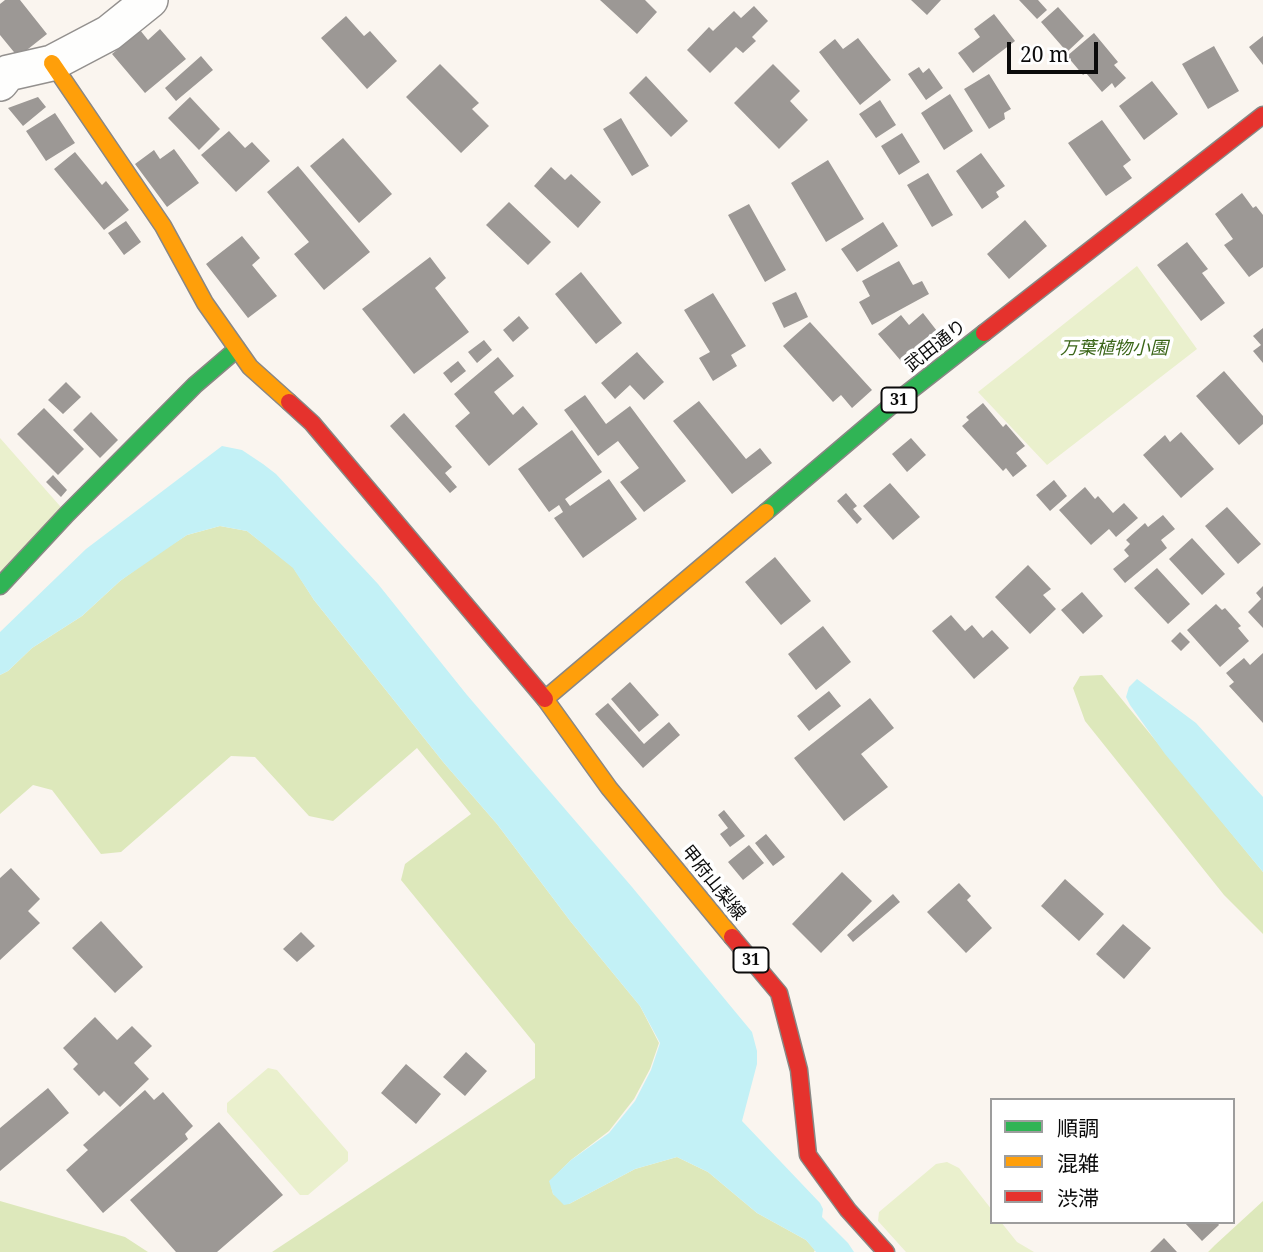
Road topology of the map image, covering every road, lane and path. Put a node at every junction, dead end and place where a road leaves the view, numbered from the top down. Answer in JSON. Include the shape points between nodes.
{"nodes":[{"id":1,"x":150,"y":0,"type":"edge"},
{"id":2,"x":52,"y":63,"type":"junction"},
{"id":3,"x":0,"y":83,"type":"edge"},
{"id":4,"x":1263,"y":115,"type":"edge"},
{"id":5,"x":237,"y":349,"type":"junction"},
{"id":6,"x":0,"y":586,"type":"edge"},
{"id":7,"x":545,"y":699,"type":"junction"},
{"id":8,"x":886,"y":1252,"type":"edge"}],
"edges":[{"from":1,"to":2,"type":"street","via":[[108,33]]},
{"from":2,"to":3,"type":"street","via":[[8,74]]},
{"from":2,"to":5,"type":"main road","name":"甲府山梨線","via":[[163,226],[205,303]]},
{"from":4,"to":7,"type":"main road","name":"武田通り","number":"31","via":[[892,405]]},
{"from":5,"to":6,"type":"main road","via":[[186,394]]},
{"from":5,"to":7,"type":"main road","name":"甲府山梨線","via":[[250,368],[312,423]]},
{"from":7,"to":8,"type":"main road","name":"甲府山梨線","number":"31","via":[[609,788],[779,993],[799,1070],[808,1155]]}]}
